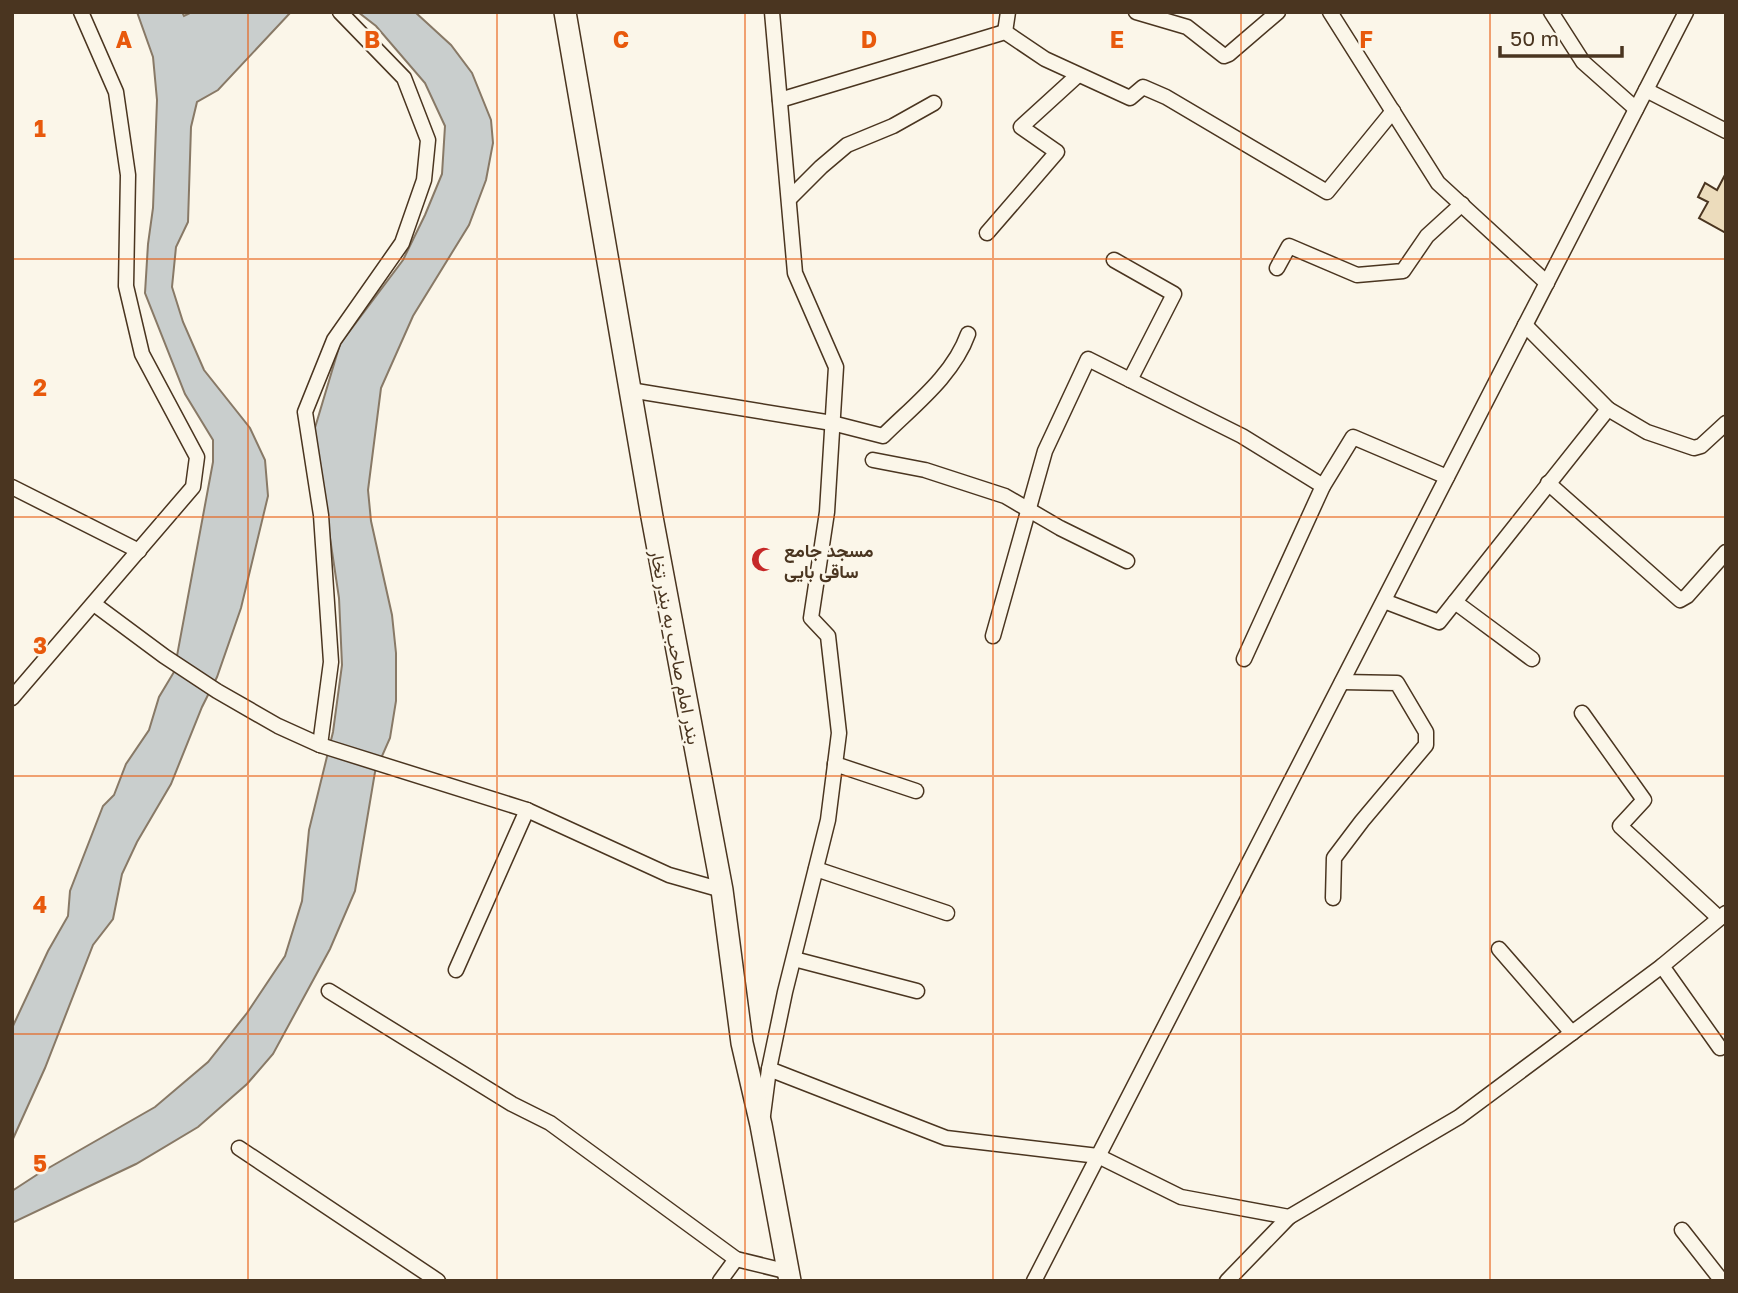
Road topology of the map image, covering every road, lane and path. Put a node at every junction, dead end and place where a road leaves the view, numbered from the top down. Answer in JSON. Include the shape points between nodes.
{"nodes":[{"id":1,"x":81,"y":12,"type":"edge"},
{"id":2,"x":340,"y":12,"type":"edge"},
{"id":3,"x":565,"y":12,"type":"edge"},
{"id":4,"x":772,"y":12,"type":"edge"},
{"id":5,"x":1008,"y":12,"type":"edge"},
{"id":6,"x":1136,"y":12,"type":"edge"},
{"id":7,"x":1278,"y":12,"type":"edge"},
{"id":8,"x":1330,"y":12,"type":"edge"},
{"id":9,"x":1551,"y":12,"type":"edge"},
{"id":10,"x":1686,"y":12,"type":"edge"},
{"id":11,"x":1005,"y":32,"type":"junction"},
{"id":12,"x":1078,"y":75,"type":"junction"},
{"id":13,"x":1646,"y":90,"type":"junction"},
{"id":14,"x":780,"y":100,"type":"junction"},
{"id":15,"x":934,"y":103,"type":"dead end"},
{"id":16,"x":1636,"y":109,"type":"junction"},
{"id":17,"x":1393,"y":111,"type":"junction"},
{"id":18,"x":1726,"y":131,"type":"edge"},
{"id":19,"x":789,"y":200,"type":"junction"},
{"id":20,"x":1462,"y":204,"type":"junction"},
{"id":21,"x":987,"y":233,"type":"dead end"},
{"id":22,"x":1114,"y":260,"type":"dead end"},
{"id":23,"x":1277,"y":268,"type":"dead end"},
{"id":24,"x":1547,"y":283,"type":"junction"},
{"id":25,"x":1525,"y":325,"type":"junction"},
{"id":26,"x":968,"y":334,"type":"dead end"},
{"id":27,"x":1130,"y":380,"type":"junction"},
{"id":28,"x":630,"y":390,"type":"junction"},
{"id":29,"x":1608,"y":409,"type":"junction"},
{"id":30,"x":832,"y":423,"type":"junction"},
{"id":31,"x":1726,"y":423,"type":"edge"},
{"id":32,"x":873,"y":460,"type":"dead end"},
{"id":33,"x":1447,"y":477,"type":"junction"},
{"id":34,"x":1548,"y":483,"type":"junction"},
{"id":35,"x":12,"y":486,"type":"edge"},
{"id":36,"x":1323,"y":486,"type":"junction"},
{"id":37,"x":1029,"y":508,"type":"junction"},
{"id":38,"x":139,"y":551,"type":"junction"},
{"id":39,"x":1726,"y":552,"type":"edge"},
{"id":40,"x":1128,"y":561,"type":"dead end"},
{"id":41,"x":1384,"y":601,"type":"junction"},
{"id":42,"x":1455,"y":602,"type":"junction"},
{"id":43,"x":94,"y":604,"type":"junction"},
{"id":44,"x":993,"y":636,"type":"dead end"},
{"id":45,"x":1244,"y":659,"type":"dead end"},
{"id":46,"x":1532,"y":659,"type":"dead end"},
{"id":47,"x":1342,"y":682,"type":"junction"},
{"id":48,"x":12,"y":698,"type":"edge"},
{"id":49,"x":1582,"y":713,"type":"dead end"},
{"id":50,"x":320,"y":744,"type":"junction"},
{"id":51,"x":835,"y":764,"type":"junction"},
{"id":52,"x":916,"y":791,"type":"dead end"},
{"id":53,"x":527,"y":810,"type":"junction"},
{"id":54,"x":816,"y":869,"type":"junction"},
{"id":55,"x":722,"y":890,"type":"junction"},
{"id":56,"x":1333,"y":898,"type":"dead end"},
{"id":57,"x":947,"y":913,"type":"dead end"},
{"id":58,"x":1723,"y":915,"type":"edge"},
{"id":59,"x":1499,"y":949,"type":"dead end"},
{"id":60,"x":794,"y":958,"type":"junction"},
{"id":61,"x":1662,"y":966,"type":"junction"},
{"id":62,"x":456,"y":970,"type":"dead end"},
{"id":63,"x":329,"y":991,"type":"dead end"},
{"id":64,"x":917,"y":991,"type":"dead end"},
{"id":65,"x":1572,"y":1033,"type":"junction"},
{"id":66,"x":1720,"y":1048,"type":"dead end"},
{"id":67,"x":769,"y":1069,"type":"junction"},
{"id":68,"x":761,"y":1125,"type":"junction"},
{"id":69,"x":239,"y":1147,"type":"dead end"},
{"id":70,"x":1098,"y":1156,"type":"junction"},
{"id":71,"x":1289,"y":1217,"type":"junction"},
{"id":72,"x":1682,"y":1230,"type":"dead end"},
{"id":73,"x":736,"y":1259,"type":"junction"},
{"id":74,"x":790,"y":1277,"type":"edge"},
{"id":75,"x":438,"y":1281,"type":"edge"},
{"id":76,"x":720,"y":1281,"type":"edge"},
{"id":77,"x":1034,"y":1281,"type":"edge"},
{"id":78,"x":1227,"y":1281,"type":"edge"},
{"id":79,"x":1722,"y":1281,"type":"edge"}],
"edges":[{"from":1,"to":38,"type":"street","via":[[116,92],[128,175],[126,286],[142,354],[197,457],[193,487]]},
{"from":2,"to":50,"type":"street","via":[[404,78],[428,140],[424,180],[402,243],[334,340],[305,412],[321,515],[331,662]]},
{"from":3,"to":28,"type":"main road","name":"بندر امام صاحب به بندر تخار"},
{"from":4,"to":14,"type":"street"},
{"from":5,"to":11,"type":"street"},
{"from":6,"to":7,"type":"street","via":[[1187,27],[1224,56]]},
{"from":8,"to":17,"type":"street"},
{"from":9,"to":16,"type":"street","via":[[1583,62]]},
{"from":10,"to":13,"type":"street"},
{"from":11,"to":12,"type":"street"},
{"from":11,"to":14,"type":"street"},
{"from":12,"to":17,"type":"street","via":[[1129,98],[1143,87],[1166,97],[1327,192]]},
{"from":12,"to":21,"type":"street","via":[[1021,127],[1057,152]]},
{"from":13,"to":16,"type":"street"},
{"from":13,"to":18,"type":"street"},
{"from":14,"to":19,"type":"street"},
{"from":15,"to":19,"type":"street","via":[[846,145]]},
{"from":16,"to":24,"type":"street"},
{"from":17,"to":20,"type":"street","via":[[1438,183]]},
{"from":19,"to":30,"type":"street","via":[[795,273],[836,367]]},
{"from":20,"to":23,"type":"street","via":[[1427,236],[1404,271],[1357,275],[1289,246]]},
{"from":20,"to":24,"type":"street"},
{"from":22,"to":27,"type":"street","via":[[1174,294]]},
{"from":24,"to":25,"type":"street"},
{"from":25,"to":29,"type":"street"},
{"from":25,"to":33,"type":"street"},
{"from":26,"to":30,"type":"street","via":[[962,352],[942,377],[883,436]]},
{"from":27,"to":36,"type":"street","via":[[1242,436]]},
{"from":27,"to":37,"type":"street","via":[[1088,359],[1045,452]]},
{"from":28,"to":30,"type":"street"},
{"from":28,"to":55,"type":"main road","name":"بندر امام صاحب به بندر تخار"},
{"from":29,"to":31,"type":"street","via":[[1647,432],[1694,448]]},
{"from":29,"to":34,"type":"street"},
{"from":30,"to":51,"type":"street","via":[[827,512],[811,618],[828,636],[839,733]]},
{"from":32,"to":37,"type":"street","via":[[925,470]]},
{"from":33,"to":36,"type":"street","via":[[1353,438]]},
{"from":33,"to":41,"type":"street"},
{"from":34,"to":39,"type":"street","via":[[1680,600]]},
{"from":34,"to":42,"type":"street"},
{"from":35,"to":38,"type":"street"},
{"from":36,"to":45,"type":"street"},
{"from":37,"to":40,"type":"street"},
{"from":37,"to":44,"type":"street"},
{"from":38,"to":43,"type":"street"},
{"from":41,"to":42,"type":"street","via":[[1439,622]]},
{"from":41,"to":47,"type":"street"},
{"from":42,"to":46,"type":"street"},
{"from":43,"to":48,"type":"street"},
{"from":43,"to":50,"type":"street","via":[[216,691]]},
{"from":47,"to":56,"type":"street","via":[[1397,683],[1426,732],[1426,745],[1334,858]]},
{"from":47,"to":70,"type":"street"},
{"from":49,"to":58,"type":"street","via":[[1644,800],[1620,826]]},
{"from":50,"to":53,"type":"street"},
{"from":51,"to":52,"type":"street"},
{"from":51,"to":54,"type":"street"},
{"from":53,"to":55,"type":"street","via":[[669,875]]},
{"from":53,"to":62,"type":"street"},
{"from":54,"to":57,"type":"street"},
{"from":54,"to":60,"type":"street"},
{"from":55,"to":68,"type":"main road","name":"بندر امام صاحب به بندر تخار","via":[[742,1043]]},
{"from":58,"to":61,"type":"street"},
{"from":59,"to":65,"type":"street"},
{"from":60,"to":64,"type":"street"},
{"from":60,"to":67,"type":"street"},
{"from":61,"to":65,"type":"street"},
{"from":61,"to":66,"type":"street"},
{"from":63,"to":73,"type":"street","via":[[550,1123]]},
{"from":65,"to":71,"type":"street","via":[[1459,1117]]},
{"from":67,"to":68,"type":"street"},
{"from":67,"to":70,"type":"street","via":[[946,1138]]},
{"from":68,"to":74,"type":"main road","name":"بندر امام صاحب به بندر تخار"},
{"from":69,"to":75,"type":"street"},
{"from":70,"to":71,"type":"street","via":[[1181,1197]]},
{"from":70,"to":77,"type":"street"},
{"from":71,"to":78,"type":"street"},
{"from":72,"to":79,"type":"street"},
{"from":73,"to":74,"type":"street"},
{"from":73,"to":76,"type":"street"}]}
